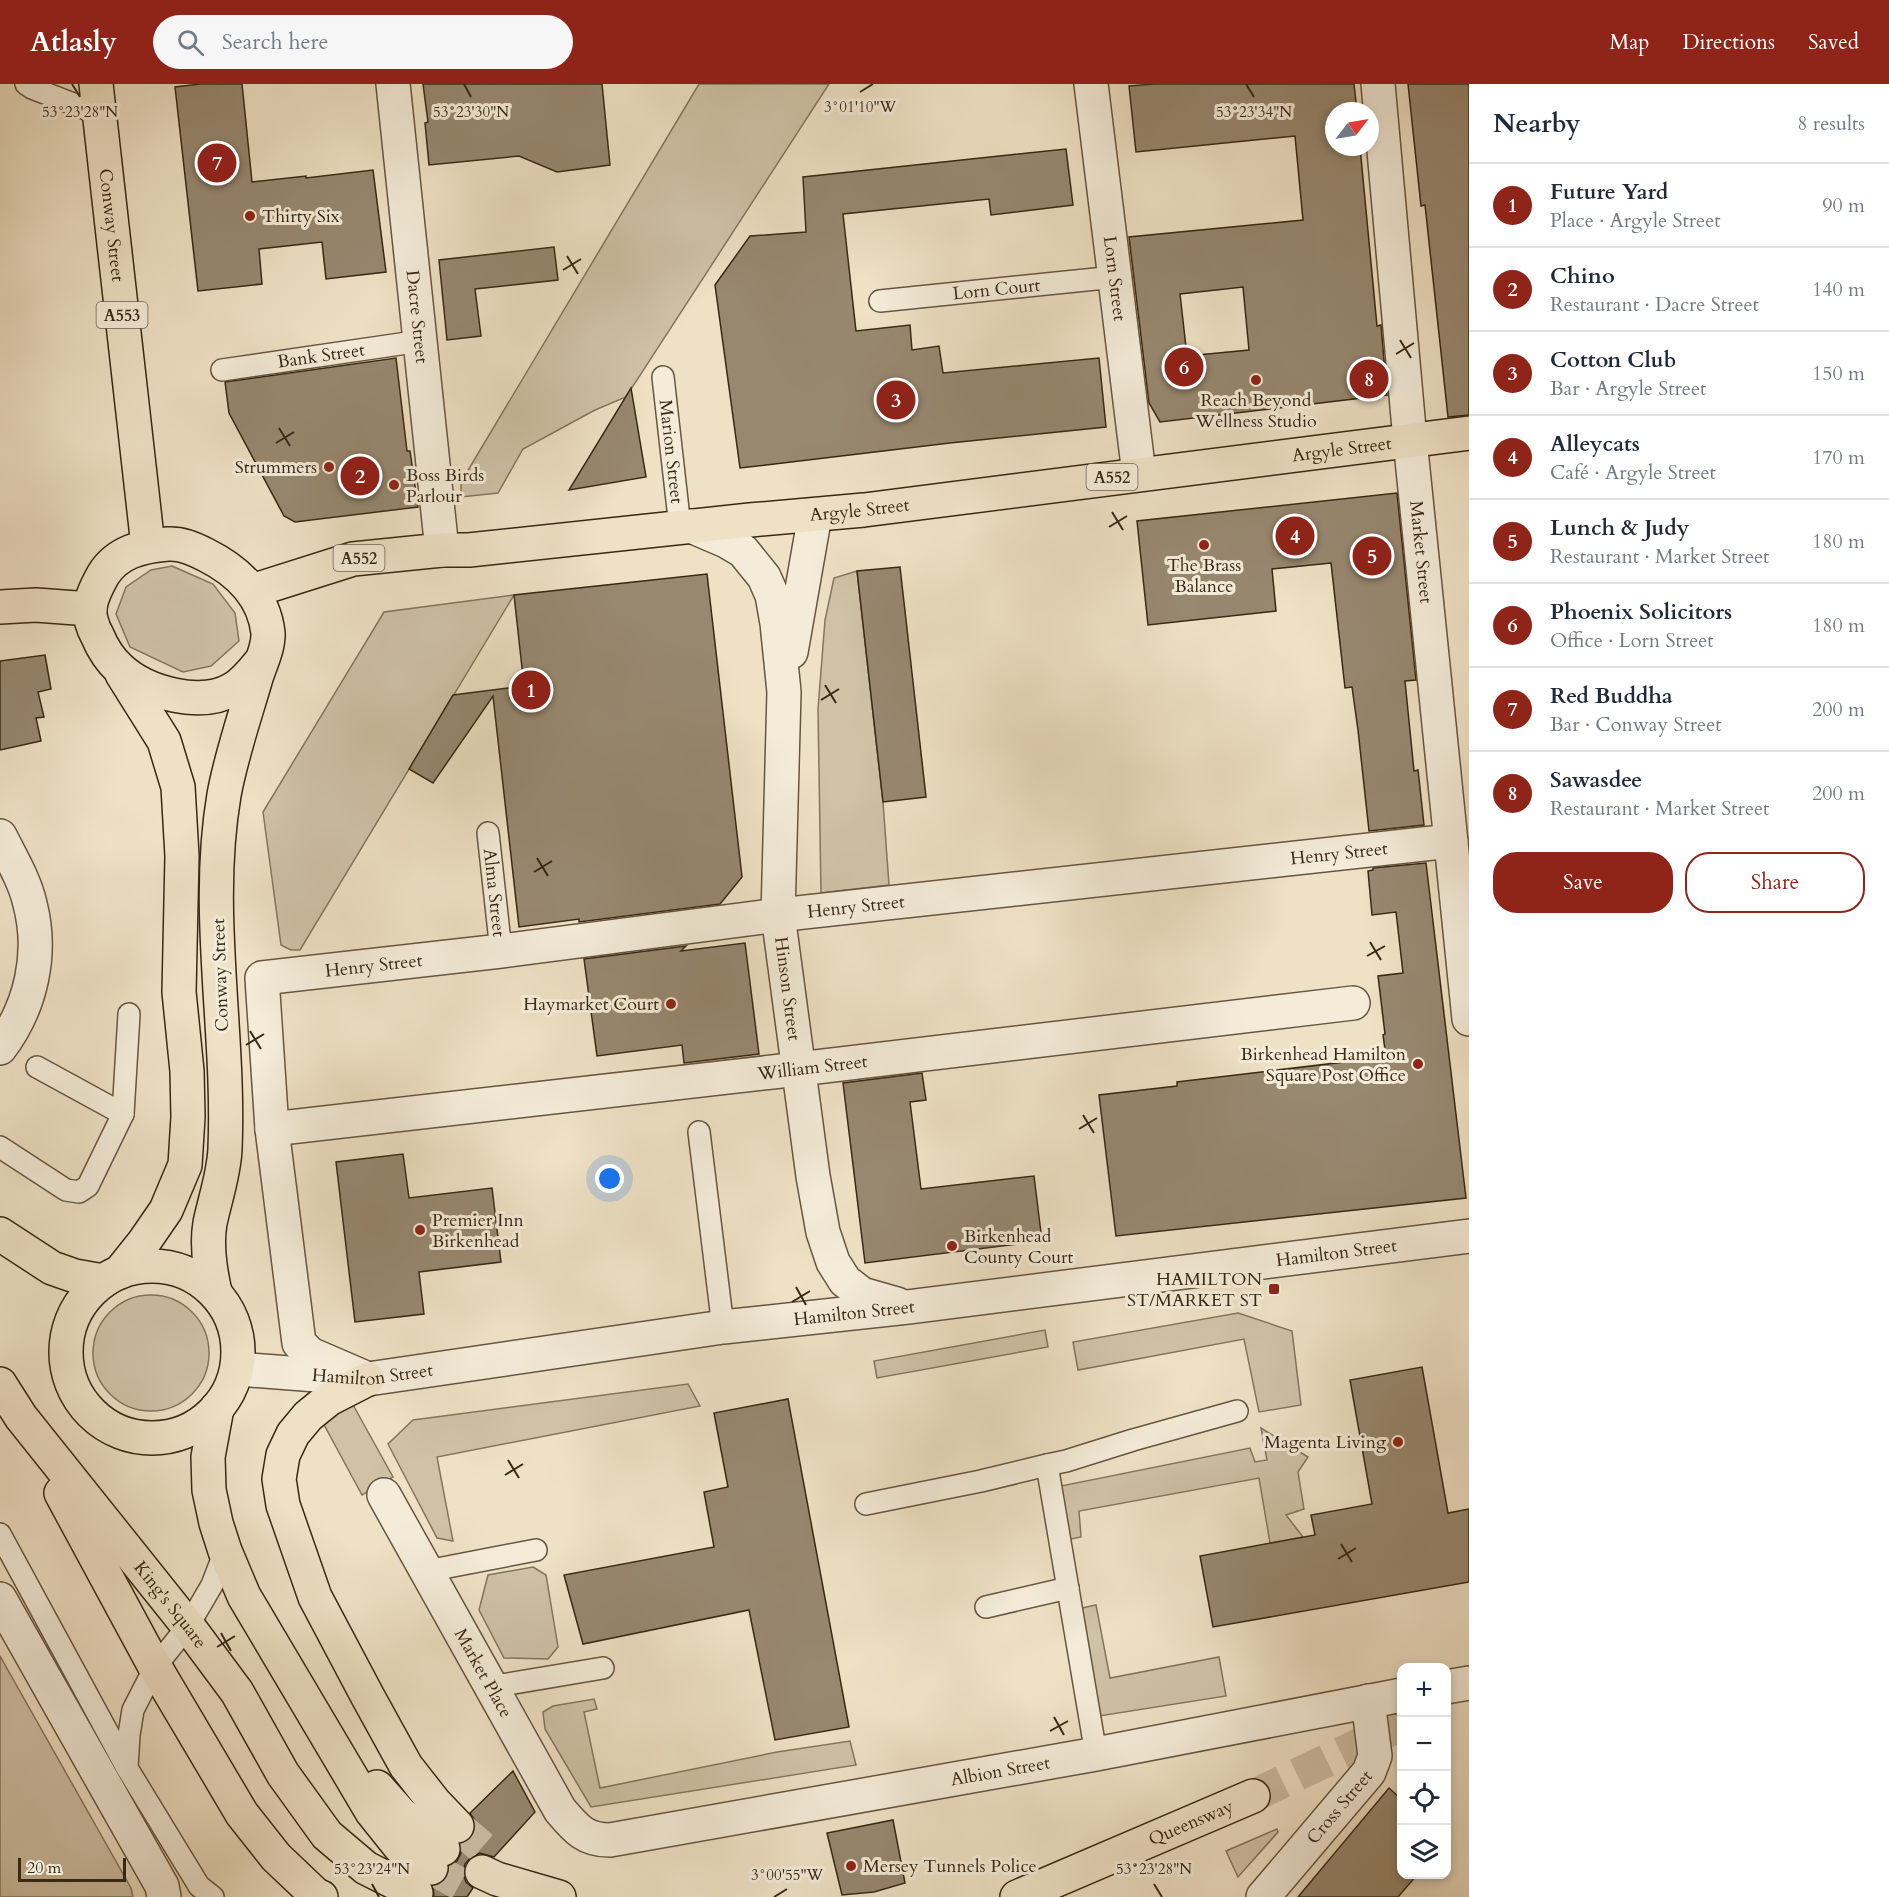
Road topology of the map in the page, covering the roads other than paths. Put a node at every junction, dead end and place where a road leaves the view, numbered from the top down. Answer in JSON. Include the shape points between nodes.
{"nodes":[{"id":1,"x":393,"y":84,"type":"edge"},
{"id":2,"x":1091,"y":84,"type":"edge"},
{"id":3,"x":1378,"y":84,"type":"edge"},
{"id":4,"x":30,"y":85,"type":"edge"},
{"id":5,"x":97,"y":99,"type":"edge"},
{"id":6,"x":1114,"y":277,"type":"junction"},
{"id":7,"x":880,"y":301,"type":"dead end"},
{"id":8,"x":421,"y":341,"type":"junction"},
{"id":9,"x":222,"y":370,"type":"dead end"},
{"id":10,"x":663,"y":377,"type":"dead end"},
{"id":11,"x":1469,"y":433,"type":"edge"},
{"id":12,"x":1410,"y":440,"type":"junction"},
{"id":13,"x":1139,"y":474,"type":"junction"},
{"id":14,"x":814,"y":515,"type":"junction"},
{"id":15,"x":686,"y":526,"type":"junction"},
{"id":16,"x":148,"y":546,"type":"junction"},
{"id":17,"x":456,"y":550,"type":"junction"},
{"id":18,"x":252,"y":591,"type":"junction"},
{"id":19,"x":0,"y":607,"type":"edge"},
{"id":20,"x":90,"y":609,"type":"junction"},
{"id":21,"x":262,"y":660,"type":"junction"},
{"id":22,"x":119,"y":669,"type":"junction"},
{"id":23,"x":784,"y":692,"type":"junction"},
{"id":24,"x":488,"y":833,"type":"dead end"},
{"id":25,"x":0,"y":837,"type":"edge"},
{"id":26,"x":1451,"y":842,"type":"junction"},
{"id":27,"x":778,"y":915,"type":"junction"},
{"id":28,"x":501,"y":951,"type":"junction"},
{"id":29,"x":1353,"y":1003,"type":"dead end"},
{"id":30,"x":129,"y":1014,"type":"dead end"},
{"id":31,"x":1469,"y":1019,"type":"edge"},
{"id":32,"x":0,"y":1048,"type":"edge"},
{"id":33,"x":37,"y":1067,"type":"dead end"},
{"id":34,"x":799,"y":1069,"type":"junction"},
{"id":35,"x":123,"y":1114,"type":"junction"},
{"id":36,"x":272,"y":1129,"type":"junction"},
{"id":37,"x":699,"y":1132,"type":"dead end"},
{"id":38,"x":0,"y":1147,"type":"edge"},
{"id":39,"x":0,"y":1234,"type":"edge"},
{"id":40,"x":1469,"y":1236,"type":"edge"},
{"id":41,"x":112,"y":1276,"type":"junction"},
{"id":42,"x":214,"y":1292,"type":"junction"},
{"id":43,"x":908,"y":1307,"type":"junction"},
{"id":44,"x":723,"y":1327,"type":"junction"},
{"id":45,"x":238,"y":1369,"type":"junction"},
{"id":46,"x":368,"y":1379,"type":"junction"},
{"id":47,"x":0,"y":1384,"type":"edge"},
{"id":48,"x":217,"y":1408,"type":"junction"},
{"id":49,"x":1237,"y":1411,"type":"dead end"},
{"id":50,"x":21,"y":1417,"type":"junction"},
{"id":51,"x":1047,"y":1465,"type":"junction"},
{"id":52,"x":384,"y":1495,"type":"dead end"},
{"id":53,"x":866,"y":1504,"type":"dead end"},
{"id":54,"x":0,"y":1534,"type":"edge"},
{"id":55,"x":536,"y":1550,"type":"dead end"},
{"id":56,"x":225,"y":1551,"type":"junction"},
{"id":57,"x":427,"y":1571,"type":"junction"},
{"id":58,"x":1068,"y":1588,"type":"junction"},
{"id":59,"x":0,"y":1599,"type":"edge"},
{"id":60,"x":986,"y":1607,"type":"dead end"},
{"id":61,"x":188,"y":1626,"type":"junction"},
{"id":62,"x":155,"y":1667,"type":"junction"},
{"id":63,"x":603,"y":1668,"type":"dead end"},
{"id":64,"x":1469,"y":1683,"type":"edge"},
{"id":65,"x":1451,"y":1686,"type":"edge"},
{"id":66,"x":490,"y":1687,"type":"junction"},
{"id":67,"x":1397,"y":1696,"type":"edge"},
{"id":68,"x":1368,"y":1701,"type":"junction"},
{"id":69,"x":1096,"y":1754,"type":"junction"},
{"id":70,"x":127,"y":1768,"type":"junction"},
{"id":71,"x":1253,"y":1796,"type":"tunnel mouth"},
{"id":72,"x":596,"y":1840,"type":"joint"},
{"id":73,"x":437,"y":1859,"type":"junction"},
{"id":74,"x":483,"y":1879,"type":"tunnel mouth"},
{"id":75,"x":551,"y":1894,"type":"edge"},
{"id":76,"x":1017,"y":1895,"type":"edge"},
{"id":77,"x":164,"y":1897,"type":"edge"},
{"id":78,"x":213,"y":1897,"type":"edge"},
{"id":79,"x":321,"y":1897,"type":"edge"},
{"id":80,"x":1263,"y":1897,"type":"edge"}],
"edges":[{"from":1,"to":8,"type":"street","name":"Dacre Street"},
{"from":2,"to":6,"type":"street","name":"Lorn Street"},
{"from":3,"to":12,"type":"street","name":"Market Street"},
{"from":4,"to":5,"type":"lane"},
{"from":5,"to":16,"type":"main road","name":"Conway Street","number":"A553"},
{"from":6,"to":7,"type":"lane","name":"Lorn Court"},
{"from":6,"to":13,"type":"street","name":"Lorn Street"},
{"from":8,"to":9,"type":"lane","name":"Bank Street"},
{"from":8,"to":17,"type":"street","name":"Dacre Street"},
{"from":10,"to":15,"type":"lane","name":"Marion Street"},
{"from":11,"to":12,"type":"main road","name":"Argyle Street","number":"A552"},
{"from":12,"to":13,"type":"main road","name":"Argyle Street","number":"A552"},
{"from":12,"to":26,"type":"street","name":"Market Street"},
{"from":13,"to":14,"type":"main road","name":"Argyle Street","number":"A552"},
{"from":14,"to":15,"type":"main road","name":"Argyle Street","number":"A552"},
{"from":14,"to":23,"type":"street","name":"Hinson Street"},
{"from":15,"to":17,"type":"main road","name":"Argyle Street","number":"A552"},
{"from":15,"to":23,"type":"street","name":"Hinson Street","via":[[743,551],[764,577],[777,623]]},
{"from":16,"to":18,"type":"main road","via":[[173,544],[197,550],[236,573]]},
{"from":16,"to":20,"type":"main road","via":[[122,555],[104,573]]},
{"from":17,"to":18,"type":"main road","name":"Argyle Street","number":"A552","via":[[353,559]]},
{"from":18,"to":21,"type":"main road","via":[[264,613],[268,636]]},
{"from":19,"to":20,"type":"main road"},
{"from":20,"to":22,"type":"main road","via":[[93,629]]},
{"from":21,"to":22,"type":"main road","via":[[232,690],[208,698],[190,698],[147,687]]},
{"from":21,"to":42,"type":"main road","name":"Conway Street","via":[[224,795],[217,864],[225,1152],[208,1247]]},
{"from":22,"to":41,"type":"main road","name":"Conway Street","via":[[164,741],[178,787],[182,856],[179,992],[188,1117],[185,1165],[166,1209],[144,1242]]},
{"from":23,"to":27,"type":"street","name":"Hinson Street"},
{"from":24,"to":28,"type":"lane","name":"Alma Street"},
{"from":25,"to":32,"type":"street","via":[[30,903],[36,948],[30,992],[13,1031]]},
{"from":26,"to":27,"type":"street","name":"Henry Street"},
{"from":26,"to":31,"type":"street","name":"Market Street"},
{"from":27,"to":28,"type":"street","name":"Henry Street"},
{"from":27,"to":34,"type":"street","name":"Hinson Street"},
{"from":28,"to":36,"type":"street","name":"Henry Street","via":[[262,978]]},
{"from":29,"to":34,"type":"street","name":"William Street"},
{"from":30,"to":35,"type":"lane"},
{"from":33,"to":35,"type":"lane"},
{"from":34,"to":36,"type":"street","name":"William Street"},
{"from":34,"to":43,"type":"street","name":"Hinson Street","via":[[823,1232],[833,1262],[845,1281],[862,1294]]},
{"from":35,"to":38,"type":"lane","via":[[88,1186],[79,1192],[66,1190]]},
{"from":36,"to":46,"type":"street","via":[[299,1343],[310,1354]]},
{"from":37,"to":44,"type":"lane"},
{"from":39,"to":41,"type":"main road","via":[[52,1268],[75,1276]]},
{"from":40,"to":43,"type":"street","name":"Hamilton Street"},
{"from":41,"to":42,"type":"main road","via":[[143,1266],[168,1267],[191,1275]]},
{"from":41,"to":48,"type":"main road","via":[[87,1295],[69,1330],[66,1357],[70,1379],[83,1403],[102,1422],[128,1434],[151,1438],[177,1435]]},
{"from":42,"to":45,"type":"main road","via":[[231,1317],[238,1342]]},
{"from":43,"to":44,"type":"street","name":"Hamilton Street"},
{"from":44,"to":46,"type":"street","name":"Hamilton Street"},
{"from":45,"to":46,"type":"street","name":"Hamilton Street"},
{"from":45,"to":48,"type":"main road"},
{"from":46,"to":73,"type":"main road","via":[[329,1399],[308,1416],[283,1455],[279,1479],[315,1597],[406,1766],[435,1803]]},
{"from":47,"to":50,"type":"main road","name":"King's Square"},
{"from":48,"to":56,"type":"main road","via":[[208,1457],[209,1490]]},
{"from":49,"to":51,"type":"lane"},
{"from":50,"to":61,"type":"main road","name":"King's Square"},
{"from":50,"to":62,"type":"main road"},
{"from":51,"to":53,"type":"lane"},
{"from":51,"to":58,"type":"lane"},
{"from":52,"to":57,"type":"street","name":"Market Place"},
{"from":54,"to":70,"type":"lane"},
{"from":55,"to":57,"type":"lane"},
{"from":56,"to":61,"type":"lane","via":[[212,1585]]},
{"from":56,"to":73,"type":"main road","via":[[244,1596],[301,1692]]},
{"from":57,"to":66,"type":"street","name":"Market Place"},
{"from":58,"to":60,"type":"lane"},
{"from":58,"to":69,"type":"lane"},
{"from":59,"to":77,"type":"street","via":[[162,1886]]},
{"from":61,"to":62,"type":"lane"},
{"from":61,"to":73,"type":"main road","name":"King's Square","via":[[237,1692],[283,1774],[327,1835],[366,1868]]},
{"from":62,"to":70,"type":"lane","via":[[133,1710]]},
{"from":62,"to":79,"type":"main road","via":[[242,1814],[276,1857]]},
{"from":63,"to":66,"type":"lane"},
{"from":64,"to":65,"type":"street"},
{"from":66,"to":72,"type":"street","name":"Market Place","via":[[560,1810],[582,1834]]},
{"from":67,"to":68,"type":"street","name":"Albion Street"},
{"from":68,"to":69,"type":"street","name":"Albion Street"},
{"from":68,"to":80,"type":"street","name":"Cross Street","via":[[1375,1756],[1368,1772]]},
{"from":69,"to":72,"type":"street","name":"Albion Street"},
{"from":70,"to":78,"type":"lane","via":[[199,1886]]},
{"from":71,"to":76,"type":"main road","name":"Queensway"},
{"from":74,"to":75,"type":"main road"}]}
